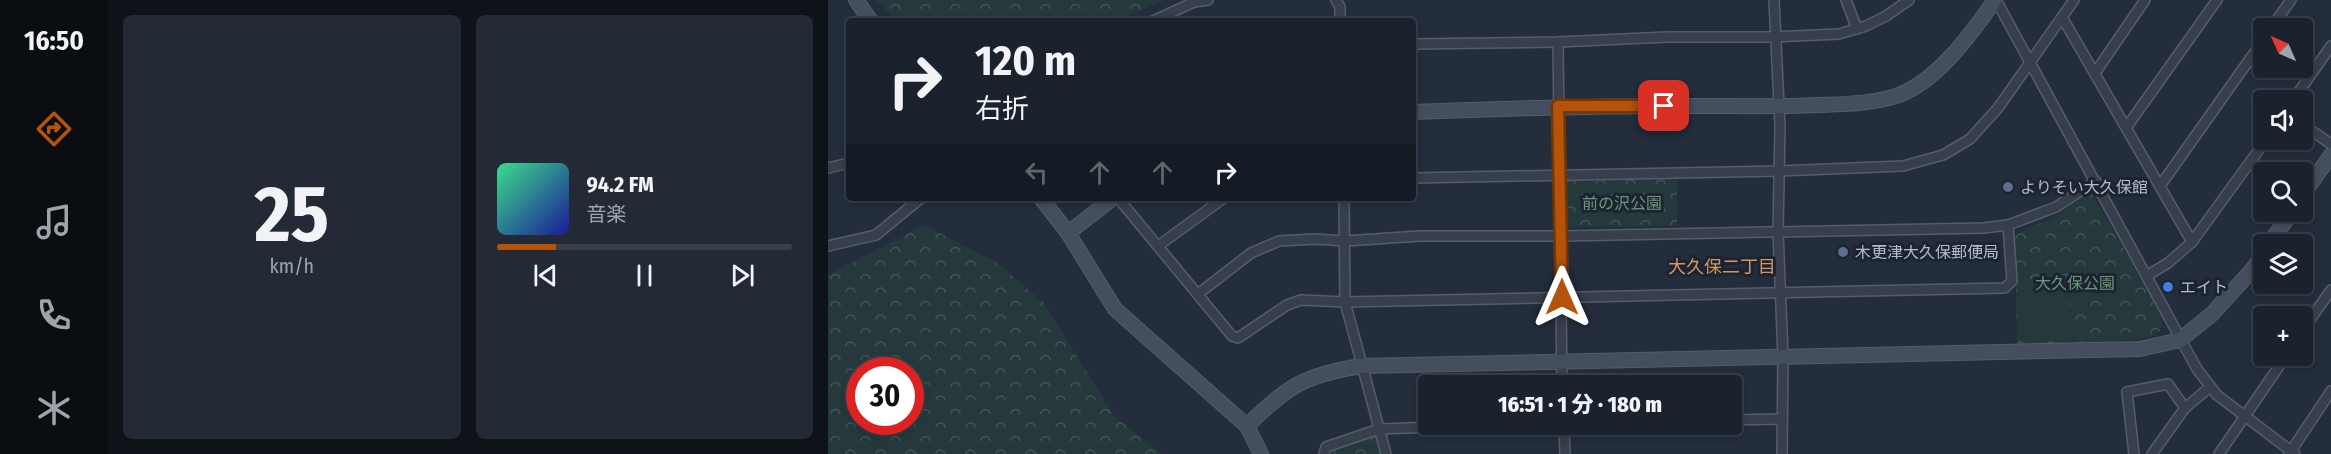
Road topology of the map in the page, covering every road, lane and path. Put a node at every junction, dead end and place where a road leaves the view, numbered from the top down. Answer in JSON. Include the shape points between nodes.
{"nodes":[{"id":1,"x":856,"y":0,"type":"edge"},
{"id":2,"x":1208,"y":0,"type":"edge"},
{"id":3,"x":1336,"y":0,"type":"edge"},
{"id":4,"x":1774,"y":0,"type":"edge"},
{"id":5,"x":1846,"y":0,"type":"edge"},
{"id":6,"x":1909,"y":0,"type":"edge"},
{"id":7,"x":1995,"y":0,"type":"edge"},
{"id":8,"x":2074,"y":0,"type":"edge"},
{"id":9,"x":2145,"y":0,"type":"edge"},
{"id":10,"x":2217,"y":0,"type":"edge"},
{"id":11,"x":2291,"y":0,"type":"edge"},
{"id":12,"x":2062,"y":17,"type":"junction"},
{"id":13,"x":869,"y":18,"type":"edge"},
{"id":14,"x":1159,"y":18,"type":"edge"},
{"id":15,"x":1340,"y":18,"type":"edge"},
{"id":16,"x":2278,"y":18,"type":"edge"},
{"id":17,"x":1857,"y":29,"type":"junction"},
{"id":18,"x":1775,"y":38,"type":"junction"},
{"id":19,"x":1558,"y":42,"type":"junction"},
{"id":20,"x":1416,"y":44,"type":"edge"},
{"id":21,"x":2331,"y":46,"type":"edge"},
{"id":22,"x":2253,"y":55,"type":"edge"},
{"id":23,"x":2031,"y":63,"type":"junction"},
{"id":24,"x":2095,"y":74,"type":"junction"},
{"id":25,"x":2300,"y":90,"type":"edge"},
{"id":26,"x":1558,"y":106,"type":"junction"},
{"id":27,"x":1779,"y":106,"type":"junction"},
{"id":28,"x":1416,"y":112,"type":"edge"},
{"id":29,"x":2126,"y":128,"type":"junction"},
{"id":30,"x":2313,"y":132,"type":"edge"},
{"id":31,"x":2331,"y":144,"type":"edge"},
{"id":32,"x":2258,"y":150,"type":"edge"},
{"id":33,"x":2331,"y":155,"type":"edge"},
{"id":34,"x":846,"y":164,"type":"edge"},
{"id":35,"x":828,"y":168,"type":"edge"},
{"id":36,"x":1779,"y":171,"type":"junction"},
{"id":37,"x":1560,"y":174,"type":"junction"},
{"id":38,"x":1416,"y":178,"type":"edge"},
{"id":39,"x":2313,"y":180,"type":"edge"},
{"id":40,"x":2096,"y":181,"type":"junction"},
{"id":41,"x":2160,"y":186,"type":"junction"},
{"id":42,"x":917,"y":201,"type":"edge"},
{"id":43,"x":1043,"y":201,"type":"edge"},
{"id":44,"x":1109,"y":201,"type":"edge"},
{"id":45,"x":1120,"y":201,"type":"edge"},
{"id":46,"x":1220,"y":201,"type":"edge"},
{"id":47,"x":1344,"y":201,"type":"edge"},
{"id":48,"x":2008,"y":225,"type":"junction"},
{"id":49,"x":1778,"y":232,"type":"junction"},
{"id":50,"x":1068,"y":233,"type":"junction"},
{"id":51,"x":1562,"y":236,"type":"junction"},
{"id":52,"x":1345,"y":241,"type":"junction"},
{"id":53,"x":2192,"y":242,"type":"junction"},
{"id":54,"x":828,"y":246,"type":"edge"},
{"id":55,"x":1158,"y":246,"type":"junction"},
{"id":56,"x":2253,"y":267,"type":"edge"},
{"id":57,"x":2148,"y":275,"type":"junction"},
{"id":58,"x":2331,"y":290,"type":"edge"},
{"id":59,"x":1781,"y":293,"type":"junction"},
{"id":60,"x":1198,"y":294,"type":"junction"},
{"id":61,"x":1562,"y":297,"type":"junction"},
{"id":62,"x":1346,"y":302,"type":"junction"},
{"id":63,"x":2313,"y":316,"type":"edge"},
{"id":64,"x":2180,"y":340,"type":"junction"},
{"id":65,"x":1783,"y":357,"type":"junction"},
{"id":66,"x":1561,"y":361,"type":"junction"},
{"id":67,"x":1361,"y":366,"type":"junction"},
{"id":68,"x":2279,"y":366,"type":"edge"},
{"id":69,"x":1562,"y":375,"type":"edge"},
{"id":70,"x":2210,"y":387,"type":"junction"},
{"id":71,"x":2331,"y":391,"type":"edge"},
{"id":72,"x":2185,"y":408,"type":"junction"},
{"id":73,"x":2245,"y":416,"type":"junction"},
{"id":74,"x":1782,"y":419,"type":"junction"},
{"id":75,"x":1742,"y":420,"type":"edge"},
{"id":76,"x":1247,"y":426,"type":"junction"},
{"id":77,"x":1418,"y":428,"type":"edge"},
{"id":78,"x":1379,"y":429,"type":"junction"},
{"id":79,"x":1565,"y":435,"type":"edge"},
{"id":80,"x":2292,"y":453,"type":"edge"},
{"id":81,"x":1261,"y":454,"type":"edge"},
{"id":82,"x":1324,"y":454,"type":"edge"},
{"id":83,"x":1386,"y":454,"type":"edge"},
{"id":84,"x":1566,"y":454,"type":"edge"},
{"id":85,"x":1782,"y":454,"type":"edge"},
{"id":86,"x":2134,"y":454,"type":"edge"},
{"id":87,"x":2152,"y":454,"type":"edge"},
{"id":88,"x":2219,"y":454,"type":"edge"}],
"edges":[{"from":1,"to":13,"type":"street"},
{"from":2,"to":14,"type":"street"},
{"from":3,"to":15,"type":"street"},
{"from":4,"to":18,"type":"street"},
{"from":5,"to":17,"type":"street"},
{"from":6,"to":17,"type":"street"},
{"from":7,"to":23,"type":"street"},
{"from":7,"to":27,"type":"street","via":[[1971,36],[1945,62],[1901,94],[1858,104]]},
{"from":8,"to":12,"type":"street"},
{"from":9,"to":24,"type":"street"},
{"from":10,"to":29,"type":"street"},
{"from":11,"to":16,"type":"street"},
{"from":12,"to":23,"type":"street"},
{"from":12,"to":24,"type":"street"},
{"from":17,"to":18,"type":"street","via":[[1839,34]]},
{"from":18,"to":19,"type":"street"},
{"from":18,"to":27,"type":"street"},
{"from":19,"to":20,"type":"street"},
{"from":19,"to":26,"type":"street"},
{"from":21,"to":25,"type":"street"},
{"from":22,"to":41,"type":"street"},
{"from":23,"to":36,"type":"street","via":[[1970,139],[1943,155],[1903,166]]},
{"from":23,"to":40,"type":"street"},
{"from":24,"to":29,"type":"street"},
{"from":26,"to":27,"type":"street"},
{"from":26,"to":28,"type":"street"},
{"from":26,"to":37,"type":"street"},
{"from":27,"to":36,"type":"street"},
{"from":29,"to":41,"type":"street"},
{"from":30,"to":31,"type":"street"},
{"from":32,"to":53,"type":"street"},
{"from":33,"to":39,"type":"street"},
{"from":34,"to":35,"type":"street"},
{"from":36,"to":37,"type":"street"},
{"from":36,"to":49,"type":"street"},
{"from":37,"to":38,"type":"street"},
{"from":37,"to":51,"type":"street"},
{"from":40,"to":48,"type":"street","via":[[2056,207]]},
{"from":40,"to":57,"type":"street"},
{"from":41,"to":53,"type":"street"},
{"from":42,"to":54,"type":"street","via":[[876,235]]},
{"from":43,"to":50,"type":"street"},
{"from":44,"to":50,"type":"street"},
{"from":45,"to":55,"type":"street"},
{"from":46,"to":55,"type":"street"},
{"from":47,"to":52,"type":"street"},
{"from":48,"to":49,"type":"street"},
{"from":48,"to":59,"type":"street","via":[[2012,281],[2006,288]]},
{"from":49,"to":51,"type":"street"},
{"from":49,"to":59,"type":"street"},
{"from":50,"to":76,"type":"street","via":[[1115,309]]},
{"from":51,"to":52,"type":"street","via":[[1420,236]]},
{"from":51,"to":61,"type":"street"},
{"from":52,"to":60,"type":"street","via":[[1279,241],[1251,253]]},
{"from":52,"to":62,"type":"street"},
{"from":53,"to":57,"type":"street"},
{"from":55,"to":60,"type":"street"},
{"from":56,"to":64,"type":"street","via":[[2212,314]]},
{"from":57,"to":64,"type":"street"},
{"from":58,"to":63,"type":"street"},
{"from":59,"to":61,"type":"street"},
{"from":59,"to":65,"type":"street"},
{"from":60,"to":62,"type":"street","via":[[1232,336],[1238,338],[1301,300]]},
{"from":61,"to":62,"type":"street"},
{"from":61,"to":66,"type":"street"},
{"from":62,"to":67,"type":"street"},
{"from":64,"to":65,"type":"street","via":[[2140,349]]},
{"from":64,"to":70,"type":"street"},
{"from":65,"to":66,"type":"street"},
{"from":65,"to":74,"type":"street"},
{"from":66,"to":67,"type":"street"},
{"from":66,"to":69,"type":"street"},
{"from":67,"to":76,"type":"street","via":[[1326,372],[1296,384]]},
{"from":67,"to":78,"type":"street"},
{"from":68,"to":73,"type":"street"},
{"from":70,"to":72,"type":"street"},
{"from":70,"to":73,"type":"street"},
{"from":71,"to":80,"type":"street"},
{"from":72,"to":86,"type":"street","via":[[2168,384],[2127,392]]},
{"from":72,"to":87,"type":"street"},
{"from":73,"to":80,"type":"street"},
{"from":73,"to":88,"type":"street"},
{"from":74,"to":75,"type":"street"},
{"from":74,"to":85,"type":"street"},
{"from":76,"to":81,"type":"street"},
{"from":77,"to":78,"type":"street"},
{"from":78,"to":82,"type":"street","via":[[1326,447]]},
{"from":78,"to":83,"type":"street"},
{"from":79,"to":84,"type":"street"}]}
